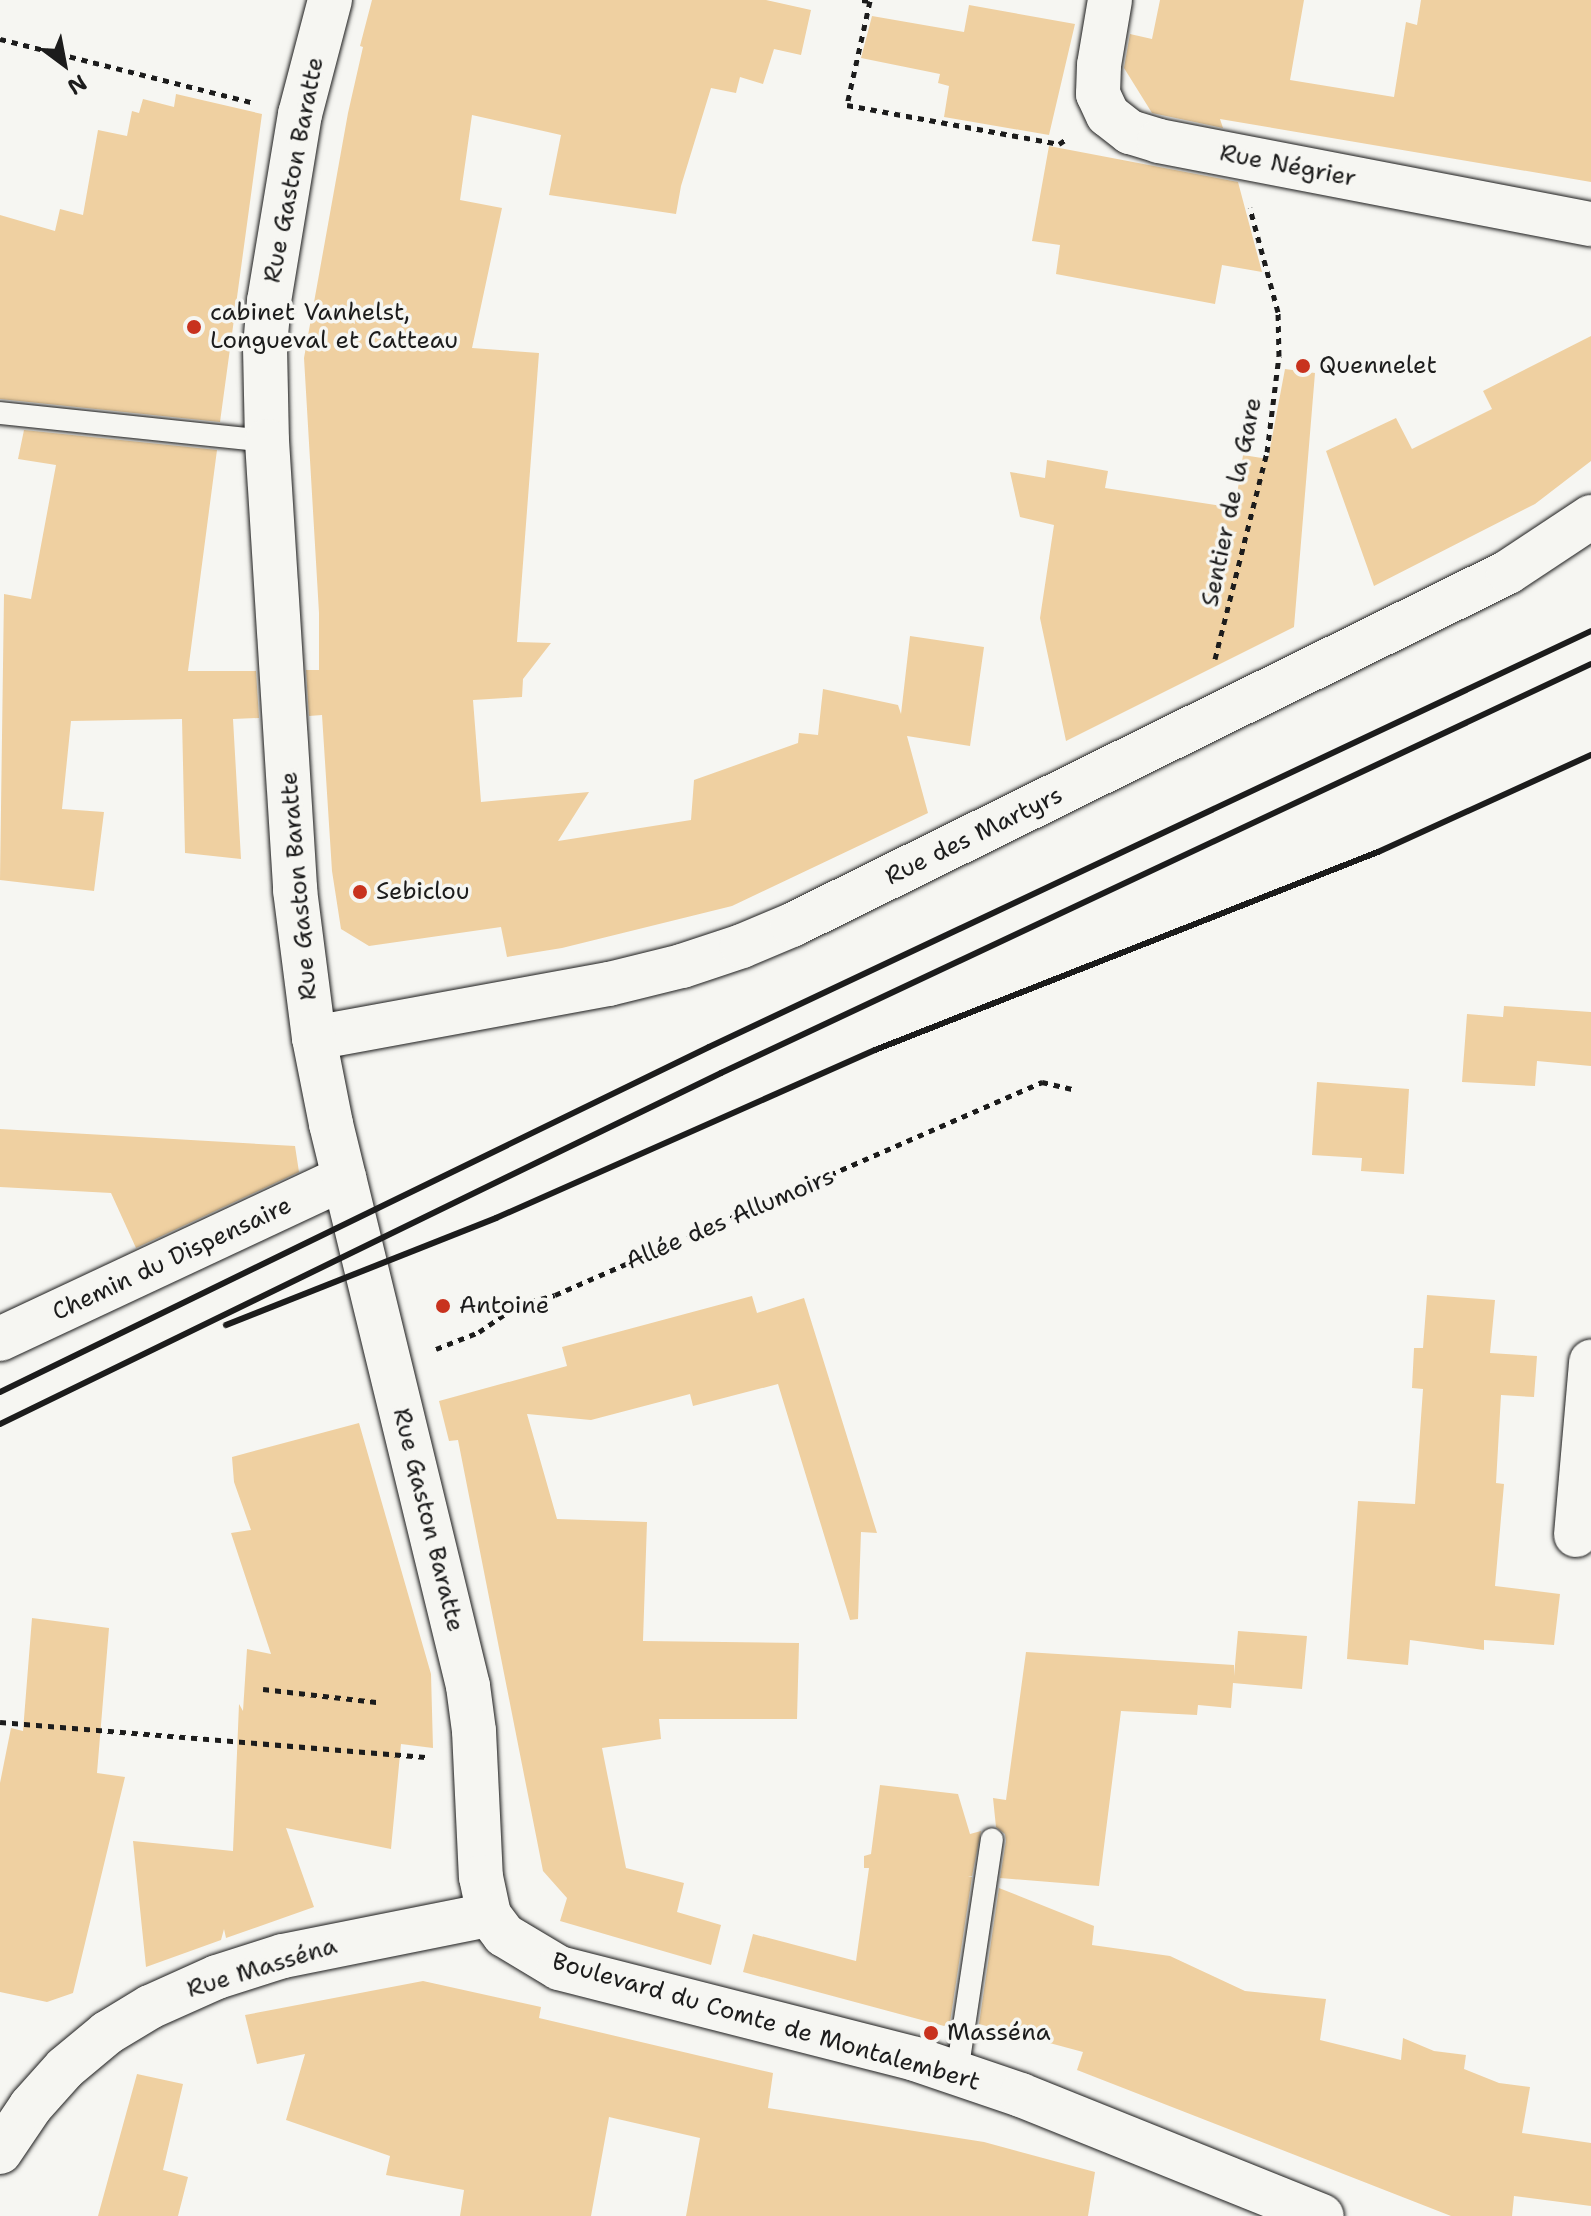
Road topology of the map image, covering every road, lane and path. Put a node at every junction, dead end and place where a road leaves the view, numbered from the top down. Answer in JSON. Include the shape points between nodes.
{"nodes":[{"id":1,"x":330,"y":0,"type":"edge"},
{"id":2,"x":862,"y":0,"type":"edge"},
{"id":3,"x":1110,"y":0,"type":"edge"},
{"id":4,"x":0,"y":39,"type":"edge"},
{"id":5,"x":300,"y":114,"type":"junction"},
{"id":6,"x":1108,"y":115,"type":"junction"},
{"id":7,"x":1236,"y":156,"type":"junction"},
{"id":8,"x":1591,"y":224,"type":"edge"},
{"id":9,"x":0,"y":413,"type":"edge"},
{"id":10,"x":267,"y":441,"type":"junction"},
{"id":11,"x":1591,"y":517,"type":"edge"},
{"id":12,"x":1220,"y":716,"type":"junction"},
{"id":13,"x":314,"y":1038,"type":"junction"},
{"id":14,"x":1072,"y":1089,"type":"dead end"},
{"id":15,"x":344,"y":1178,"type":"junction"},
{"id":16,"x":0,"y":1339,"type":"edge"},
{"id":17,"x":1591,"y":1362,"type":"edge"},
{"id":18,"x":390,"y":1365,"type":"junction"},
{"id":19,"x":1576,"y":1535,"type":"dead end"},
{"id":20,"x":263,"y":1689,"type":"dead end"},
{"id":21,"x":376,"y":1702,"type":"dead end"},
{"id":22,"x":0,"y":1722,"type":"edge"},
{"id":23,"x":475,"y":1761,"type":"junction"},
{"id":24,"x":992,"y":1840,"type":"dead end"},
{"id":25,"x":489,"y":1915,"type":"junction"},
{"id":26,"x":957,"y":2073,"type":"junction"},
{"id":27,"x":0,"y":2152,"type":"edge"},
{"id":28,"x":1322,"y":2216,"type":"edge"}],
"edges":[{"from":1,"to":5,"type":"street","name":"Rue Gaston Baratte"},
{"from":2,"to":6,"type":"path","via":[[870,1],[847,105],[1059,144]]},
{"from":3,"to":6,"type":"street","via":[[1098,94]]},
{"from":4,"to":5,"type":"path"},
{"from":5,"to":10,"type":"street","name":"Rue Gaston Baratte","via":[[269,301]]},
{"from":6,"to":7,"type":"street","name":"Rue Négrier","via":[[1130,132]]},
{"from":7,"to":8,"type":"street","name":"Rue Négrier"},
{"from":7,"to":12,"type":"path","name":"Sentier de la Gare","via":[[1278,312],[1279,356],[1267,452],[1214,662]]},
{"from":9,"to":10,"type":"lane"},
{"from":10,"to":13,"type":"street","name":"Rue Gaston Baratte","via":[[295,890]]},
{"from":11,"to":12,"type":"street","name":"Rue des Martyrs","via":[[1508,572]]},
{"from":12,"to":13,"type":"street","name":"Rue des Martyrs","via":[[742,946],[609,984]]},
{"from":13,"to":15,"type":"street","name":"Rue Gaston Baratte"},
{"from":14,"to":18,"type":"path","name":"Allée des Allumoirs","via":[[1042,1082],[555,1295],[518,1305],[460,1340]]},
{"from":15,"to":16,"type":"street","name":"Chemin du Dispensaire"},
{"from":15,"to":18,"type":"street","name":"Rue Gaston Baratte"},
{"from":17,"to":19,"type":"street"},
{"from":18,"to":23,"type":"street","name":"Rue Gaston Baratte","via":[[468,1686]]},
{"from":20,"to":21,"type":"path"},
{"from":22,"to":23,"type":"path"},
{"from":23,"to":25,"type":"street","name":"Rue Gaston Baratte","via":[[481,1877]]},
{"from":24,"to":26,"type":"lane"},
{"from":25,"to":26,"type":"street","name":"Boulevard du Comte de Montalembert","via":[[504,1935],[559,1968]]},
{"from":25,"to":27,"type":"street","name":"Rue Masséna","via":[[283,1956],[217,1977],[150,2007],[65,2068]]},
{"from":26,"to":28,"type":"street","name":"Boulevard du Comte de Montalembert"}]}
